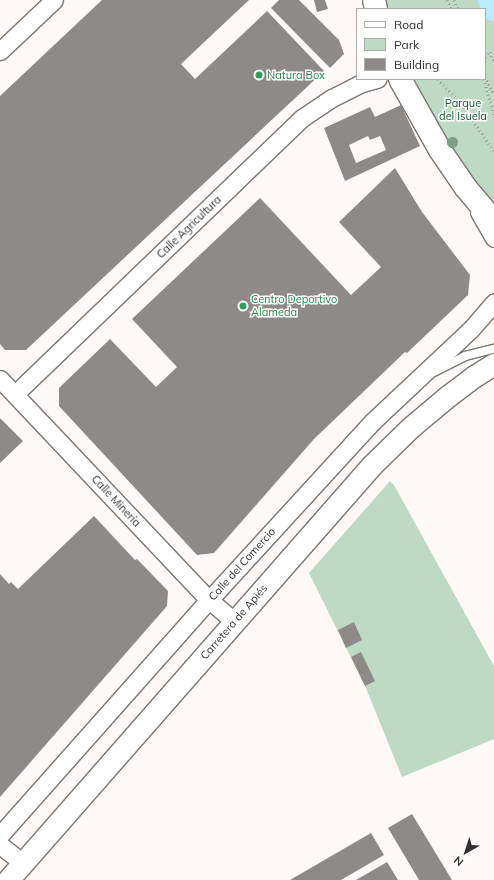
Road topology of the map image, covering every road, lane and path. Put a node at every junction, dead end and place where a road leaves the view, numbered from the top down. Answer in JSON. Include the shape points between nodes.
{"nodes":[{"id":1,"x":54,"y":0,"type":"edge"},
{"id":2,"x":0,"y":51,"type":"edge"},
{"id":3,"x":486,"y":56,"type":"edge"},
{"id":4,"x":494,"y":61,"type":"edge"},
{"id":5,"x":373,"y":80,"type":"edge"},
{"id":6,"x":401,"y":80,"type":"edge"},
{"id":7,"x":439,"y":80,"type":"edge"},
{"id":8,"x":485,"y":80,"type":"edge"},
{"id":9,"x":485,"y":80,"type":"edge"},
{"id":10,"x":494,"y":94,"type":"edge"},
{"id":11,"x":494,"y":115,"type":"edge"},
{"id":12,"x":494,"y":151,"type":"edge"},
{"id":13,"x":466,"y":188,"type":"junction"},
{"id":14,"x":494,"y":221,"type":"edge"},
{"id":15,"x":494,"y":238,"type":"edge"},
{"id":16,"x":494,"y":303,"type":"edge"},
{"id":17,"x":494,"y":349,"type":"edge"},
{"id":18,"x":494,"y":355,"type":"edge"},
{"id":19,"x":494,"y":364,"type":"edge"},
{"id":20,"x":473,"y":377,"type":"junction"},
{"id":21,"x":0,"y":378,"type":"edge"},
{"id":22,"x":411,"y":384,"type":"junction"},
{"id":23,"x":15,"y":394,"type":"junction"},
{"id":24,"x":209,"y":600,"type":"junction"},
{"id":25,"x":234,"y":621,"type":"junction"},
{"id":26,"x":0,"y":835,"type":"edge"},
{"id":27,"x":0,"y":845,"type":"edge"},
{"id":28,"x":23,"y":863,"type":"junction"},
{"id":29,"x":8,"y":880,"type":"edge"}],
"edges":[{"from":1,"to":2,"type":"street"},
{"from":3,"to":4,"type":"path","via":[[490,52]]},
{"from":5,"to":23,"type":"street","name":"Calle Agricultura","via":[[332,98],[302,118]]},
{"from":6,"to":13,"type":"main road","via":[[440,150]]},
{"from":7,"to":12,"type":"path","via":[[464,107]]},
{"from":8,"to":10,"type":"path"},
{"from":9,"to":11,"type":"path"},
{"from":13,"to":14,"type":"main road"},
{"from":13,"to":15,"type":"street"},
{"from":16,"to":22,"type":"street","name":"Calle del Comercio"},
{"from":17,"to":22,"type":"lane","via":[[465,356]]},
{"from":18,"to":20,"type":"street"},
{"from":19,"to":20,"type":"street"},
{"from":20,"to":25,"type":"street","name":"Carretera de Apiés","via":[[411,427],[372,465]]},
{"from":21,"to":23,"type":"street","name":"Calle Minería"},
{"from":22,"to":24,"type":"street","name":"Calle del Comercio","via":[[372,422]]},
{"from":23,"to":24,"type":"street","name":"Calle Minería"},
{"from":24,"to":25,"type":"street","name":"Calle Minería"},
{"from":24,"to":26,"type":"street","name":"Calle del Comercio"},
{"from":25,"to":28,"type":"street","name":"Carretera de Apiés"},
{"from":27,"to":28,"type":"street"},
{"from":28,"to":29,"type":"street","name":"Carretera de Apiés"}]}
